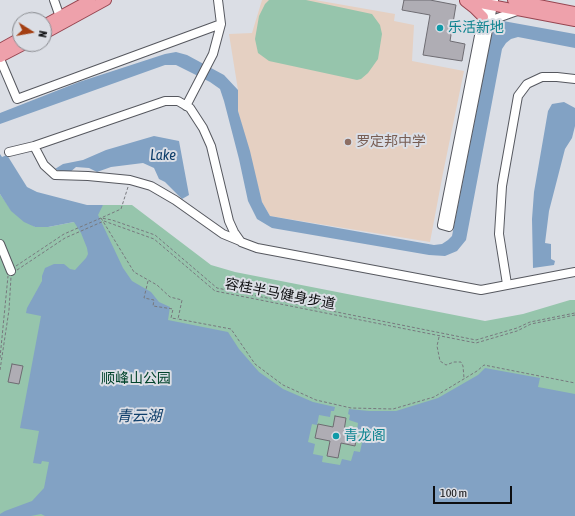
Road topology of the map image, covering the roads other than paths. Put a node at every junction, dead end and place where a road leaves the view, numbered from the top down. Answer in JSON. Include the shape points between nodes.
{"nodes":[{"id":1,"x":54,"y":0,"type":"edge"},
{"id":2,"x":90,"y":0,"type":"edge"},
{"id":3,"x":106,"y":0,"type":"edge"},
{"id":4,"x":218,"y":0,"type":"edge"},
{"id":5,"x":461,"y":0,"type":"edge"},
{"id":6,"x":465,"y":0,"type":"edge"},
{"id":7,"x":513,"y":0,"type":"edge"},
{"id":8,"x":528,"y":0,"type":"edge"},
{"id":9,"x":489,"y":2,"type":"edge"},
{"id":10,"x":545,"y":6,"type":"junction"},
{"id":11,"x":529,"y":12,"type":"junction"},
{"id":12,"x":575,"y":12,"type":"edge"},
{"id":13,"x":60,"y":17,"type":"junction"},
{"id":14,"x":52,"y":21,"type":"edge"},
{"id":15,"x":486,"y":21,"type":"junction"},
{"id":16,"x":575,"y":21,"type":"edge"},
{"id":17,"x":221,"y":24,"type":"junction"},
{"id":18,"x":52,"y":30,"type":"edge"},
{"id":19,"x":12,"y":42,"type":"edge"},
{"id":20,"x":0,"y":49,"type":"edge"},
{"id":21,"x":12,"y":51,"type":"edge"},
{"id":22,"x":0,"y":58,"type":"edge"},
{"id":23,"x":575,"y":79,"type":"edge"},
{"id":24,"x":186,"y":106,"type":"junction"},
{"id":25,"x":34,"y":146,"type":"junction"},
{"id":26,"x":9,"y":152,"type":"dead end"},
{"id":27,"x":241,"y":242,"type":"junction"},
{"id":28,"x":0,"y":244,"type":"edge"},
{"id":29,"x":11,"y":272,"type":"road end"},
{"id":30,"x":575,"y":272,"type":"edge"},
{"id":31,"x":507,"y":284,"type":"junction"}],
"edges":[{"from":1,"to":13,"type":"street"},
{"from":2,"to":13,"type":"main road"},
{"from":3,"to":18,"type":"main road"},
{"from":4,"to":17,"type":"street"},
{"from":5,"to":15,"type":"main road","via":[[468,2]]},
{"from":6,"to":9,"type":"main road"},
{"from":7,"to":10,"type":"main road"},
{"from":8,"to":10,"type":"main road"},
{"from":9,"to":11,"type":"main road"},
{"from":9,"to":15,"type":"street"},
{"from":10,"to":12,"type":"main road"},
{"from":11,"to":15,"type":"street","via":[[515,11]]},
{"from":11,"to":16,"type":"main road"},
{"from":13,"to":14,"type":"main road"},
{"from":15,"to":15,"type":"street","via":[[442,225],[449,227]]},
{"from":17,"to":22,"type":"street","via":[[17,99]]},
{"from":17,"to":24,"type":"street","via":[[213,54]]},
{"from":19,"to":20,"type":"main road"},
{"from":21,"to":22,"type":"main road"},
{"from":23,"to":31,"type":"street","via":[[542,77],[527,84],[518,96],[502,186],[499,234]]},
{"from":24,"to":25,"type":"street","via":[[178,101],[164,101]]},
{"from":24,"to":27,"type":"street","via":[[203,128],[211,146],[229,221]]},
{"from":25,"to":26,"type":"street"},
{"from":25,"to":27,"type":"street","via":[[44,165],[55,175],[130,180],[151,186],[176,200],[223,234]]},
{"from":27,"to":31,"type":"street","via":[[256,248],[481,290]]},
{"from":28,"to":29,"type":"street"},
{"from":30,"to":31,"type":"street"}]}
